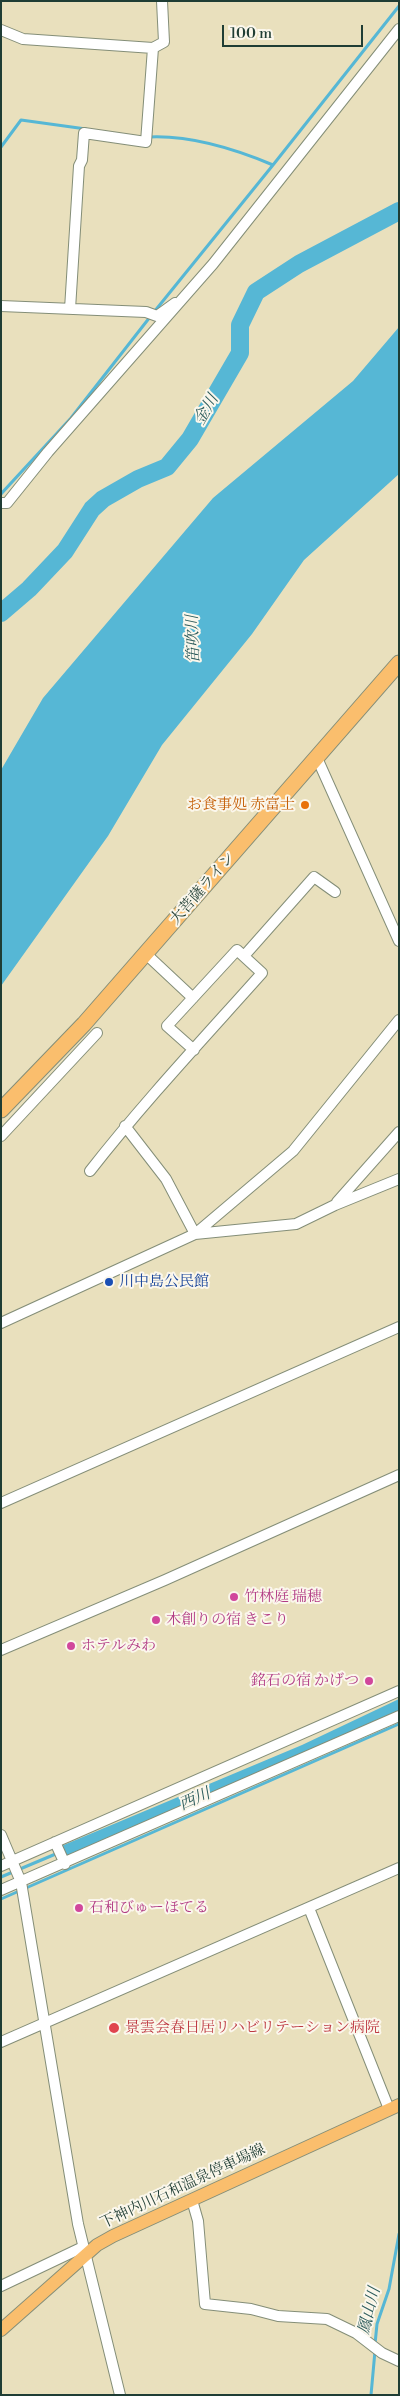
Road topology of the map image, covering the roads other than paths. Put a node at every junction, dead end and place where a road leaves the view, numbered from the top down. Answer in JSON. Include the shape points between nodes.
{"nodes":[{"id":1,"x":162,"y":1,"type":"edge"},
{"id":2,"x":399,"y":29,"type":"edge"},
{"id":3,"x":1,"y":30,"type":"edge"},
{"id":4,"x":153,"y":48,"type":"junction"},
{"id":5,"x":186,"y":296,"type":"junction"},
{"id":6,"x":1,"y":306,"type":"edge"},
{"id":7,"x":70,"y":309,"type":"junction"},
{"id":8,"x":1,"y":503,"type":"edge"},
{"id":9,"x":399,"y":663,"type":"edge"},
{"id":10,"x":317,"y":758,"type":"junction"},
{"id":11,"x":335,"y":892,"type":"dead end"},
{"id":12,"x":399,"y":940,"type":"edge"},
{"id":13,"x":146,"y":954,"type":"junction"},
{"id":14,"x":244,"y":956,"type":"junction"},
{"id":15,"x":193,"y":998,"type":"junction"},
{"id":16,"x":399,"y":1020,"type":"edge"},
{"id":17,"x":96,"y":1033,"type":"dead end"},
{"id":18,"x":194,"y":1050,"type":"junction"},
{"id":19,"x":22,"y":1088,"type":"junction"},
{"id":20,"x":33,"y":1102,"type":"junction"},
{"id":21,"x":1,"y":1110,"type":"edge"},
{"id":22,"x":125,"y":1126,"type":"junction"},
{"id":23,"x":399,"y":1132,"type":"edge"},
{"id":24,"x":1,"y":1136,"type":"edge"},
{"id":25,"x":90,"y":1171,"type":"dead end"},
{"id":26,"x":399,"y":1179,"type":"edge"},
{"id":27,"x":335,"y":1205,"type":"junction"},
{"id":28,"x":195,"y":1234,"type":"junction"},
{"id":29,"x":1,"y":1323,"type":"edge"},
{"id":30,"x":399,"y":1327,"type":"edge"},
{"id":31,"x":399,"y":1475,"type":"edge"},
{"id":32,"x":1,"y":1503,"type":"edge"},
{"id":33,"x":1,"y":1650,"type":"edge"},
{"id":34,"x":399,"y":1691,"type":"edge"},
{"id":35,"x":399,"y":1716,"type":"edge"},
{"id":36,"x":1,"y":1836,"type":"edge"},
{"id":37,"x":56,"y":1844,"type":"junction"},
{"id":38,"x":64,"y":1862,"type":"junction"},
{"id":39,"x":13,"y":1864,"type":"junction"},
{"id":40,"x":1,"y":1866,"type":"edge"},
{"id":41,"x":399,"y":1868,"type":"edge"},
{"id":42,"x":20,"y":1882,"type":"junction"},
{"id":43,"x":1,"y":1890,"type":"edge"},
{"id":44,"x":309,"y":1908,"type":"junction"},
{"id":45,"x":45,"y":2022,"type":"junction"},
{"id":46,"x":1,"y":2042,"type":"edge"},
{"id":47,"x":394,"y":2107,"type":"edge"},
{"id":48,"x":192,"y":2200,"type":"junction"},
{"id":49,"x":84,"y":2251,"type":"junction"},
{"id":50,"x":1,"y":2286,"type":"edge"},
{"id":51,"x":1,"y":2330,"type":"edge"},
{"id":52,"x":399,"y":2361,"type":"edge"},
{"id":53,"x":120,"y":2395,"type":"edge"}],
"edges":[{"from":1,"to":4,"type":"street","via":[[164,42]]},
{"from":2,"to":5,"type":"street"},
{"from":3,"to":4,"type":"street","via":[[24,39]]},
{"from":4,"to":7,"type":"street","via":[[146,142],[84,133]]},
{"from":5,"to":7,"type":"street","via":[[157,316],[146,312]]},
{"from":5,"to":8,"type":"street","via":[[7,503]]},
{"from":6,"to":7,"type":"street"},
{"from":9,"to":10,"type":"highway","name":"大菩薩ライン"},
{"from":10,"to":12,"type":"street"},
{"from":10,"to":13,"type":"highway","name":"大菩薩ライン"},
{"from":11,"to":14,"type":"street","via":[[314,877]]},
{"from":13,"to":15,"type":"street"},
{"from":13,"to":19,"type":"highway","name":"大菩薩ライン"},
{"from":14,"to":15,"type":"street","via":[[237,950]]},
{"from":14,"to":18,"type":"street","via":[[262,973]]},
{"from":15,"to":18,"type":"street","via":[[167,1026]]},
{"from":16,"to":28,"type":"street","via":[[293,1151]]},
{"from":17,"to":20,"type":"street"},
{"from":18,"to":22,"type":"street"},
{"from":19,"to":20,"type":"street"},
{"from":19,"to":21,"type":"highway","name":"大菩薩ライン"},
{"from":20,"to":24,"type":"street"},
{"from":22,"to":25,"type":"street"},
{"from":22,"to":28,"type":"street","via":[[166,1179]]},
{"from":23,"to":27,"type":"street"},
{"from":26,"to":27,"type":"street"},
{"from":27,"to":28,"type":"street","via":[[296,1224]]},
{"from":28,"to":29,"type":"street"},
{"from":30,"to":32,"type":"street"},
{"from":31,"to":33,"type":"street"},
{"from":34,"to":37,"type":"street"},
{"from":35,"to":38,"type":"street"},
{"from":36,"to":39,"type":"street"},
{"from":37,"to":38,"type":"street"},
{"from":37,"to":39,"type":"street"},
{"from":38,"to":42,"type":"street"},
{"from":39,"to":40,"type":"street"},
{"from":39,"to":42,"type":"street"},
{"from":41,"to":44,"type":"street"},
{"from":42,"to":43,"type":"street"},
{"from":42,"to":45,"type":"street"},
{"from":44,"to":45,"type":"street"},
{"from":44,"to":47,"type":"street"},
{"from":45,"to":46,"type":"street"},
{"from":45,"to":49,"type":"street"},
{"from":47,"to":48,"type":"main road","name":"下神内川石和温泉停車場線"},
{"from":48,"to":49,"type":"main road","name":"下神内川石和温泉停車場線"},
{"from":48,"to":52,"type":"street","via":[[198,2221],[205,2304],[251,2309],[278,2316],[327,2319],[356,2333],[382,2353]]},
{"from":49,"to":50,"type":"street"},
{"from":49,"to":51,"type":"main road","name":"下神内川石和温泉停車場線"},
{"from":49,"to":53,"type":"street"}]}
